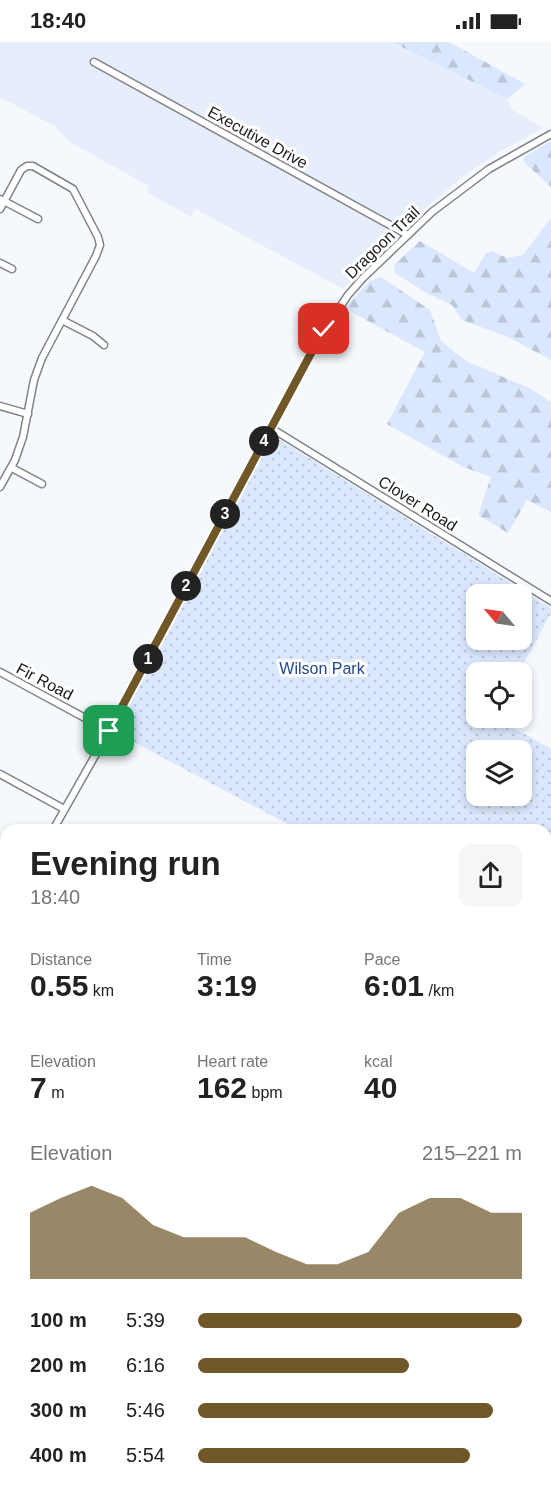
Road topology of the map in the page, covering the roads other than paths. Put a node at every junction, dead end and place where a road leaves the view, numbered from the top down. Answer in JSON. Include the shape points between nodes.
{"nodes":[{"id":1,"x":94,"y":62,"type":"dead end"},
{"id":2,"x":551,"y":134,"type":"edge"},
{"id":3,"x":2,"y":200,"type":"edge"},
{"id":4,"x":0,"y":209,"type":"edge"},
{"id":5,"x":38,"y":219,"type":"dead end"},
{"id":6,"x":408,"y":235,"type":"junction"},
{"id":7,"x":0,"y":262,"type":"edge"},
{"id":8,"x":12,"y":269,"type":"dead end"},
{"id":9,"x":62,"y":320,"type":"junction"},
{"id":10,"x":104,"y":345,"type":"dead end"},
{"id":11,"x":0,"y":406,"type":"edge"},
{"id":12,"x":28,"y":414,"type":"junction"},
{"id":13,"x":271,"y":428,"type":"junction"},
{"id":14,"x":12,"y":468,"type":"junction"},
{"id":15,"x":42,"y":484,"type":"dead end"},
{"id":16,"x":0,"y":487,"type":"edge"},
{"id":17,"x":551,"y":600,"type":"edge"},
{"id":18,"x":0,"y":672,"type":"edge"},
{"id":19,"x":109,"y":731,"type":"junction"},
{"id":20,"x":0,"y":774,"type":"edge"},
{"id":21,"x":64,"y":809,"type":"junction"},
{"id":22,"x":55,"y":824,"type":"edge"}],
"edges":[{"from":1,"to":6,"type":"street","name":"Executive Drive"},
{"from":2,"to":6,"type":"street","name":"Dragoon Trail","via":[[473,180]]},
{"from":3,"to":4,"type":"street"},
{"from":3,"to":5,"type":"street"},
{"from":3,"to":9,"type":"street","via":[[21,170],[33,166],[73,189],[98,237],[96,256]]},
{"from":6,"to":13,"type":"street","name":"Dragoon Trail","via":[[340,304]]},
{"from":7,"to":8,"type":"street"},
{"from":9,"to":10,"type":"street"},
{"from":9,"to":12,"type":"street","via":[[37,369]]},
{"from":11,"to":12,"type":"street"},
{"from":12,"to":14,"type":"street"},
{"from":13,"to":17,"type":"street","name":"Clover Road"},
{"from":13,"to":19,"type":"street","name":"Dragoon Trail"},
{"from":14,"to":15,"type":"street"},
{"from":14,"to":16,"type":"street"},
{"from":18,"to":19,"type":"street","name":"Fir Road"},
{"from":19,"to":21,"type":"street","name":"Dragoon Trail"},
{"from":20,"to":21,"type":"street"},
{"from":21,"to":22,"type":"street","name":"Dragoon Trail"}]}
